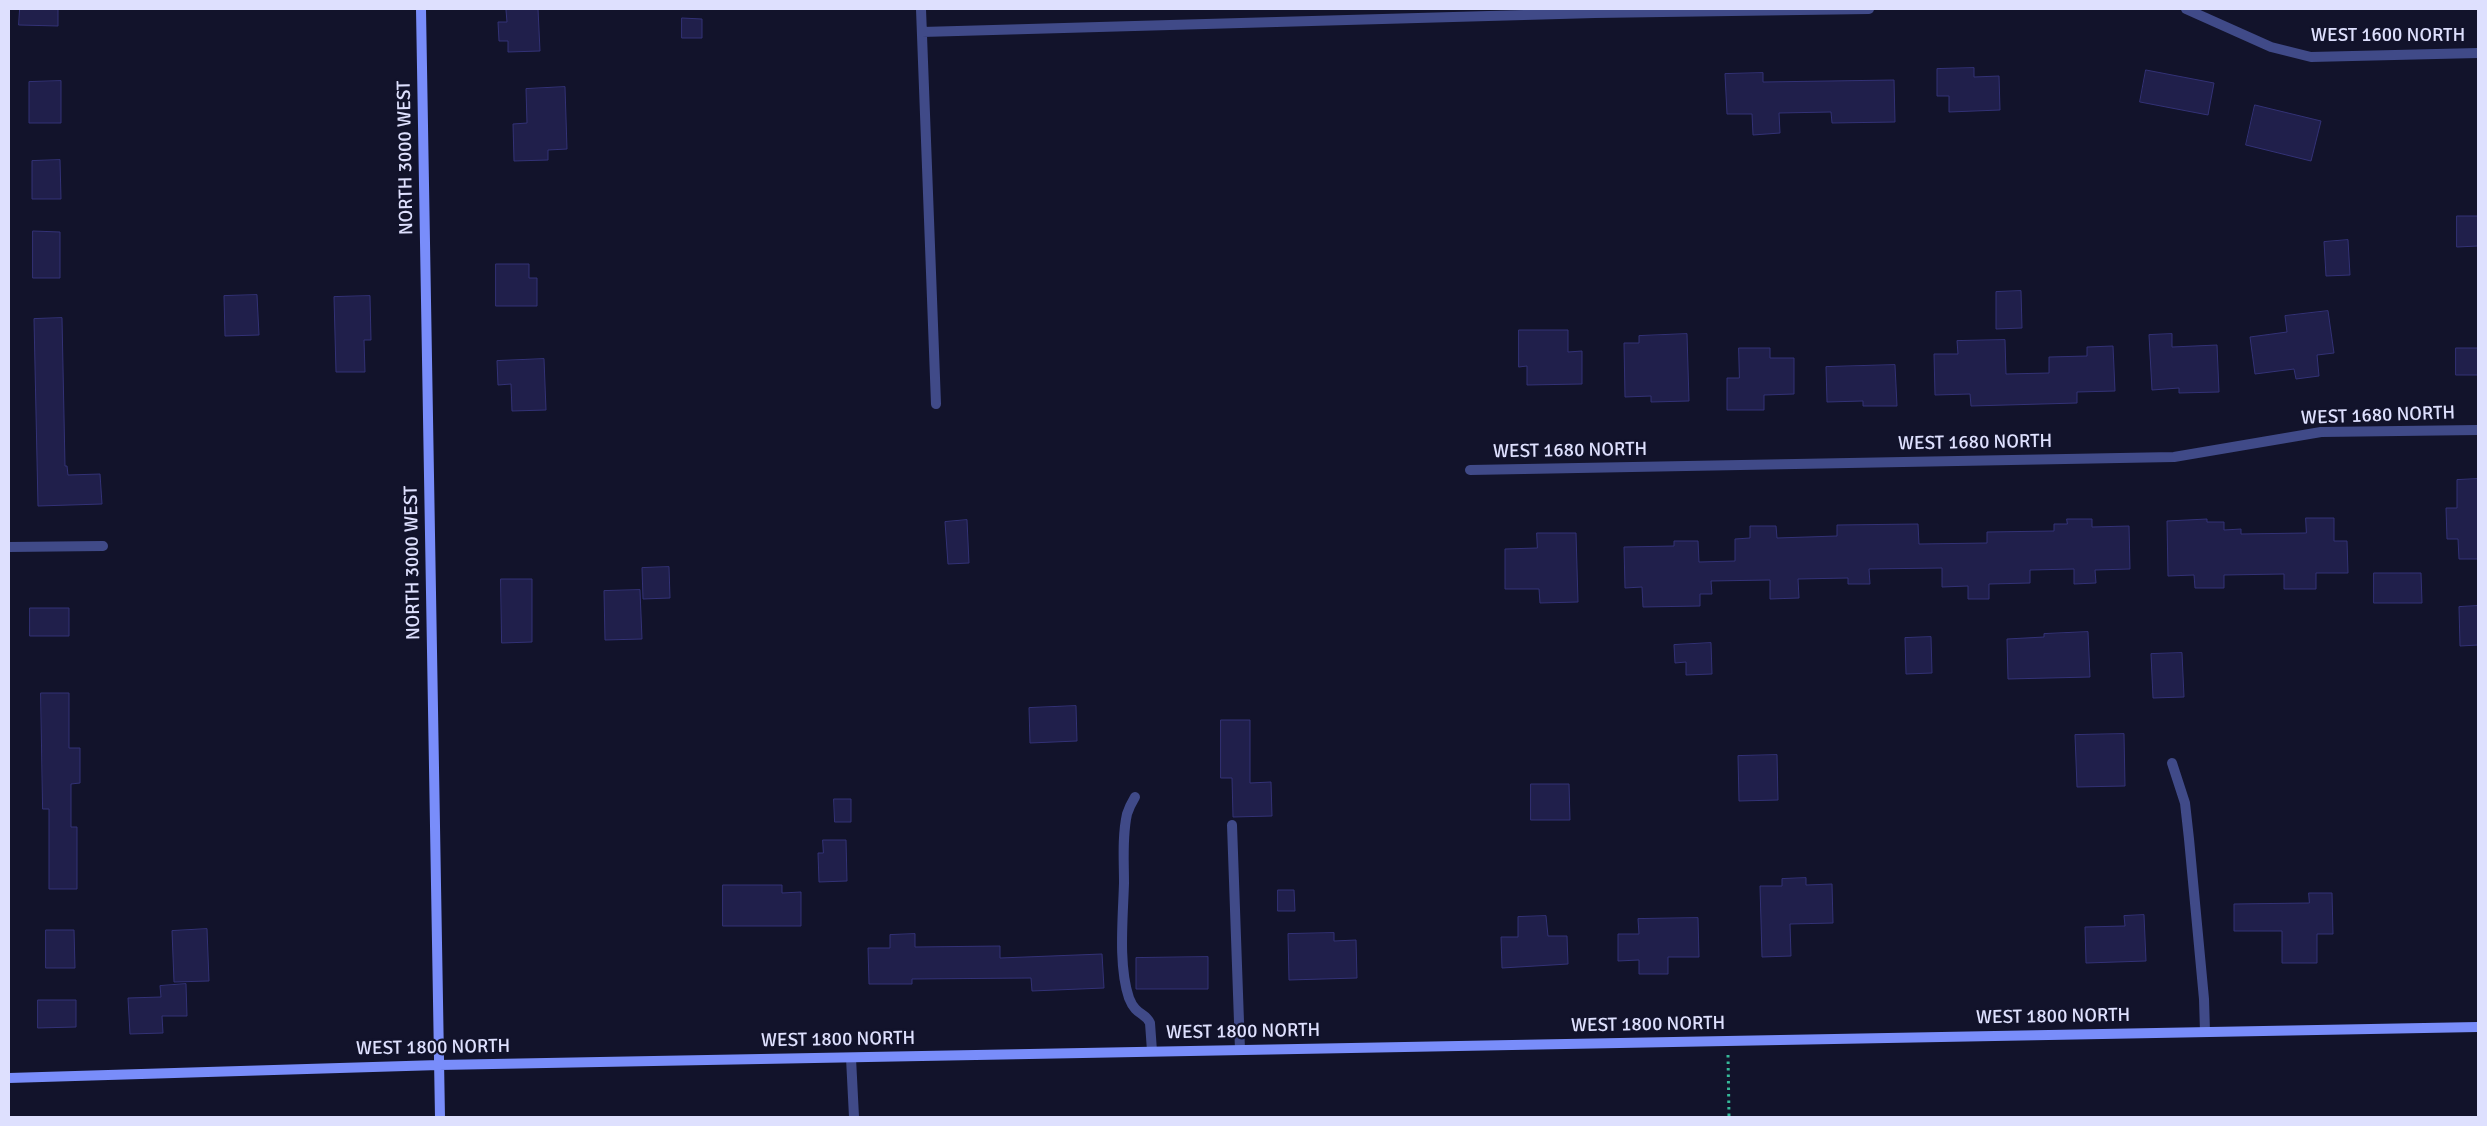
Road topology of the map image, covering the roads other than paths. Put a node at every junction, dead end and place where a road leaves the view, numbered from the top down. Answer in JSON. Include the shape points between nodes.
{"nodes":[{"id":1,"x":421,"y":9,"type":"edge"},
{"id":2,"x":921,"y":9,"type":"edge"},
{"id":3,"x":1869,"y":9,"type":"edge"},
{"id":4,"x":2186,"y":9,"type":"edge"},
{"id":5,"x":922,"y":32,"type":"junction"},
{"id":6,"x":2478,"y":53,"type":"edge"},
{"id":7,"x":936,"y":404,"type":"dead end"},
{"id":8,"x":2478,"y":430,"type":"edge"},
{"id":9,"x":1470,"y":470,"type":"dead end"},
{"id":10,"x":103,"y":546,"type":"dead end"},
{"id":11,"x":9,"y":547,"type":"edge"},
{"id":12,"x":2172,"y":763,"type":"dead end"},
{"id":13,"x":1135,"y":797,"type":"dead end"},
{"id":14,"x":1232,"y":825,"type":"dead end"},
{"id":15,"x":2478,"y":1027,"type":"edge"},
{"id":16,"x":2205,"y":1032,"type":"junction"},
{"id":17,"x":1240,"y":1050,"type":"junction"},
{"id":18,"x":1152,"y":1052,"type":"junction"},
{"id":19,"x":851,"y":1058,"type":"junction"},
{"id":20,"x":439,"y":1065,"type":"junction"},
{"id":21,"x":9,"y":1078,"type":"edge"},
{"id":22,"x":440,"y":1117,"type":"edge"},
{"id":23,"x":854,"y":1117,"type":"edge"}],
"edges":[{"from":1,"to":20,"type":"main road","name":"NORTH 3000 WEST"},
{"from":2,"to":5,"type":"street"},
{"from":3,"to":5,"type":"street"},
{"from":4,"to":6,"type":"street","name":"WEST 1600 NORTH","via":[[2271,47],[2311,57]]},
{"from":5,"to":7,"type":"street"},
{"from":8,"to":9,"type":"street","name":"WEST 1680 NORTH","via":[[2321,432],[2174,457]]},
{"from":10,"to":11,"type":"street"},
{"from":12,"to":16,"type":"street","via":[[2185,804],[2190,838]]},
{"from":13,"to":18,"type":"street","via":[[1124,834],[1124,961],[1127,991],[1132,1004],[1137,1013],[1150,1023]]},
{"from":14,"to":17,"type":"street"},
{"from":15,"to":16,"type":"main road","name":"WEST 1800 NORTH"},
{"from":16,"to":17,"type":"main road","name":"WEST 1800 NORTH"},
{"from":17,"to":18,"type":"main road","name":"WEST 1800 NORTH"},
{"from":18,"to":19,"type":"main road","name":"WEST 1800 NORTH"},
{"from":19,"to":20,"type":"main road","name":"WEST 1800 NORTH"},
{"from":19,"to":23,"type":"street"},
{"from":20,"to":21,"type":"main road","name":"WEST 1800 NORTH"},
{"from":20,"to":22,"type":"main road","name":"NORTH 3000 WEST"}]}
